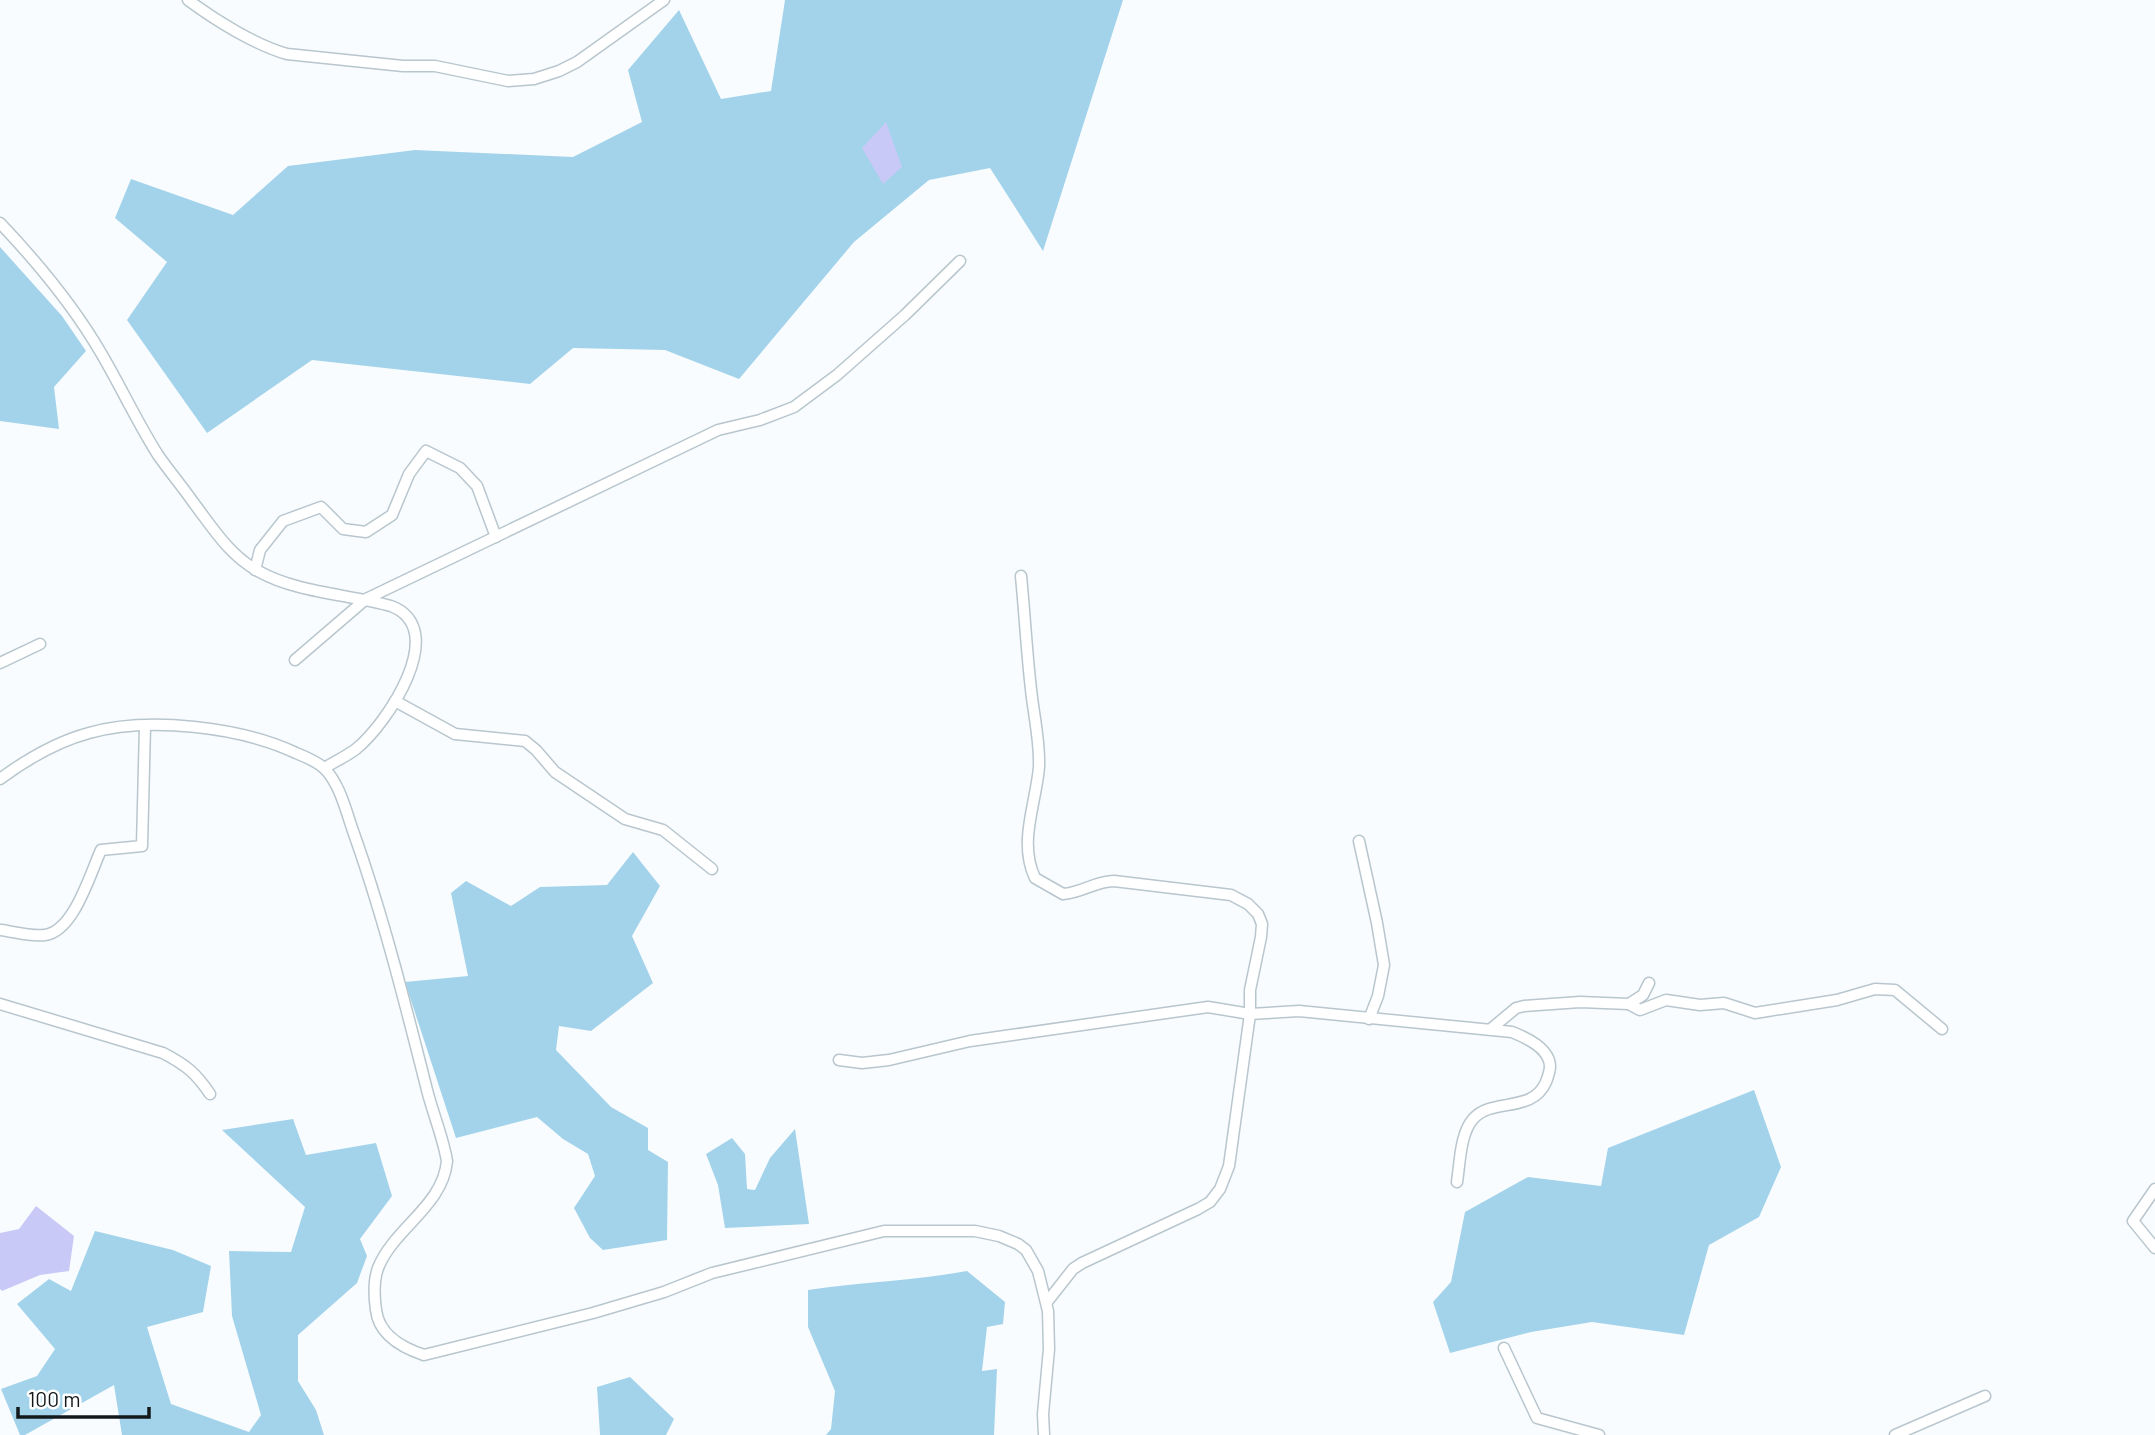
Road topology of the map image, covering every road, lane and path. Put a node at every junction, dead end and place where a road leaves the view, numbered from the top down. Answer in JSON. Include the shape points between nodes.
{"nodes":[{"id":1,"x":188,"y":0,"type":"edge"},
{"id":2,"x":664,"y":0,"type":"edge"},
{"id":3,"x":0,"y":223,"type":"edge"},
{"id":4,"x":960,"y":261,"type":"dead end"},
{"id":5,"x":496,"y":537,"type":"junction"},
{"id":6,"x":256,"y":570,"type":"junction"},
{"id":7,"x":1021,"y":576,"type":"dead end"},
{"id":8,"x":366,"y":599,"type":"junction"},
{"id":9,"x":40,"y":644,"type":"dead end"},
{"id":10,"x":295,"y":660,"type":"dead end"},
{"id":11,"x":0,"y":663,"type":"edge"},
{"id":12,"x":395,"y":701,"type":"junction"},
{"id":13,"x":145,"y":726,"type":"junction"},
{"id":14,"x":324,"y":768,"type":"junction"},
{"id":15,"x":0,"y":779,"type":"edge"},
{"id":16,"x":1359,"y":841,"type":"dead end"},
{"id":17,"x":712,"y":869,"type":"dead end"},
{"id":18,"x":0,"y":929,"type":"edge"},
{"id":19,"x":1649,"y":983,"type":"dead end"},
{"id":20,"x":1629,"y":1003,"type":"junction"},
{"id":21,"x":0,"y":1004,"type":"edge"},
{"id":22,"x":1250,"y":1014,"type":"junction"},
{"id":23,"x":1369,"y":1019,"type":"junction"},
{"id":24,"x":1492,"y":1028,"type":"junction"},
{"id":25,"x":1942,"y":1029,"type":"dead end"},
{"id":26,"x":839,"y":1060,"type":"dead end"},
{"id":27,"x":210,"y":1094,"type":"dead end"},
{"id":28,"x":1457,"y":1182,"type":"dead end"},
{"id":29,"x":2155,"y":1189,"type":"edge"},
{"id":30,"x":2155,"y":1248,"type":"edge"},
{"id":31,"x":1047,"y":1302,"type":"junction"},
{"id":32,"x":1504,"y":1348,"type":"dead end"},
{"id":33,"x":1985,"y":1396,"type":"dead end"},
{"id":34,"x":1044,"y":1435,"type":"edge"},
{"id":35,"x":1599,"y":1435,"type":"edge"},
{"id":36,"x":1895,"y":1435,"type":"edge"}],
"edges":[{"from":1,"to":2,"type":"street","via":[[287,54],[435,66],[519,81],[559,71]]},
{"from":3,"to":6,"type":"street","via":[[70,304],[160,458],[217,536]]},
{"from":4,"to":5,"type":"street","via":[[905,316],[794,407],[705,436]]},
{"from":5,"to":6,"type":"street","via":[[477,486],[460,468],[426,451],[409,474],[392,515],[366,531],[343,529],[321,507],[284,520],[260,550]]},
{"from":5,"to":8,"type":"street"},
{"from":6,"to":8,"type":"street","via":[[293,585]]},
{"from":7,"to":22,"type":"street","via":[[1038,737],[1039,767],[1028,821],[1029,859],[1035,878],[1063,894],[1114,881],[1231,895],[1248,904],[1262,924]]},
{"from":8,"to":10,"type":"street"},
{"from":8,"to":12,"type":"street","via":[[403,610],[415,634],[414,660]]},
{"from":9,"to":11,"type":"street"},
{"from":12,"to":14,"type":"street","via":[[357,748]]},
{"from":12,"to":17,"type":"street","via":[[455,734],[525,741],[555,772],[625,819],[663,830]]},
{"from":13,"to":14,"type":"street","via":[[249,736]]},
{"from":13,"to":15,"type":"street","via":[[88,733],[46,749]]},
{"from":13,"to":18,"type":"street","via":[[142,846],[101,850],[74,910],[55,932],[45,935]]},
{"from":14,"to":31,"type":"street","via":[[341,796],[364,861],[447,1161],[442,1186],[387,1252],[374,1283],[376,1315],[405,1349],[424,1355],[605,1309],[712,1273],[884,1231],[962,1230],[1009,1239],[1033,1260]]},
{"from":16,"to":23,"type":"street","via":[[1384,965]]},
{"from":19,"to":20,"type":"street","via":[[1643,995]]},
{"from":20,"to":24,"type":"street","via":[[1524,1006]]},
{"from":20,"to":25,"type":"street","via":[[1640,1010],[1666,1000],[1724,1003],[1755,1013],[1875,989],[1895,990]]},
{"from":21,"to":27,"type":"street","via":[[163,1054],[197,1075]]},
{"from":22,"to":23,"type":"street","via":[[1299,1011]]},
{"from":22,"to":26,"type":"street","via":[[1225,1008],[1190,1009],[970,1041],[889,1060]]},
{"from":22,"to":31,"type":"street","via":[[1229,1166],[1220,1189],[1198,1209],[1082,1263]]},
{"from":23,"to":24,"type":"street"},
{"from":24,"to":28,"type":"street","via":[[1512,1032],[1541,1048],[1550,1071],[1540,1094],[1473,1119],[1466,1130]]},
{"from":29,"to":30,"type":"street","via":[[2133,1220]]},
{"from":31,"to":34,"type":"street"},
{"from":32,"to":35,"type":"street","via":[[1537,1418]]},
{"from":33,"to":36,"type":"street"}]}
